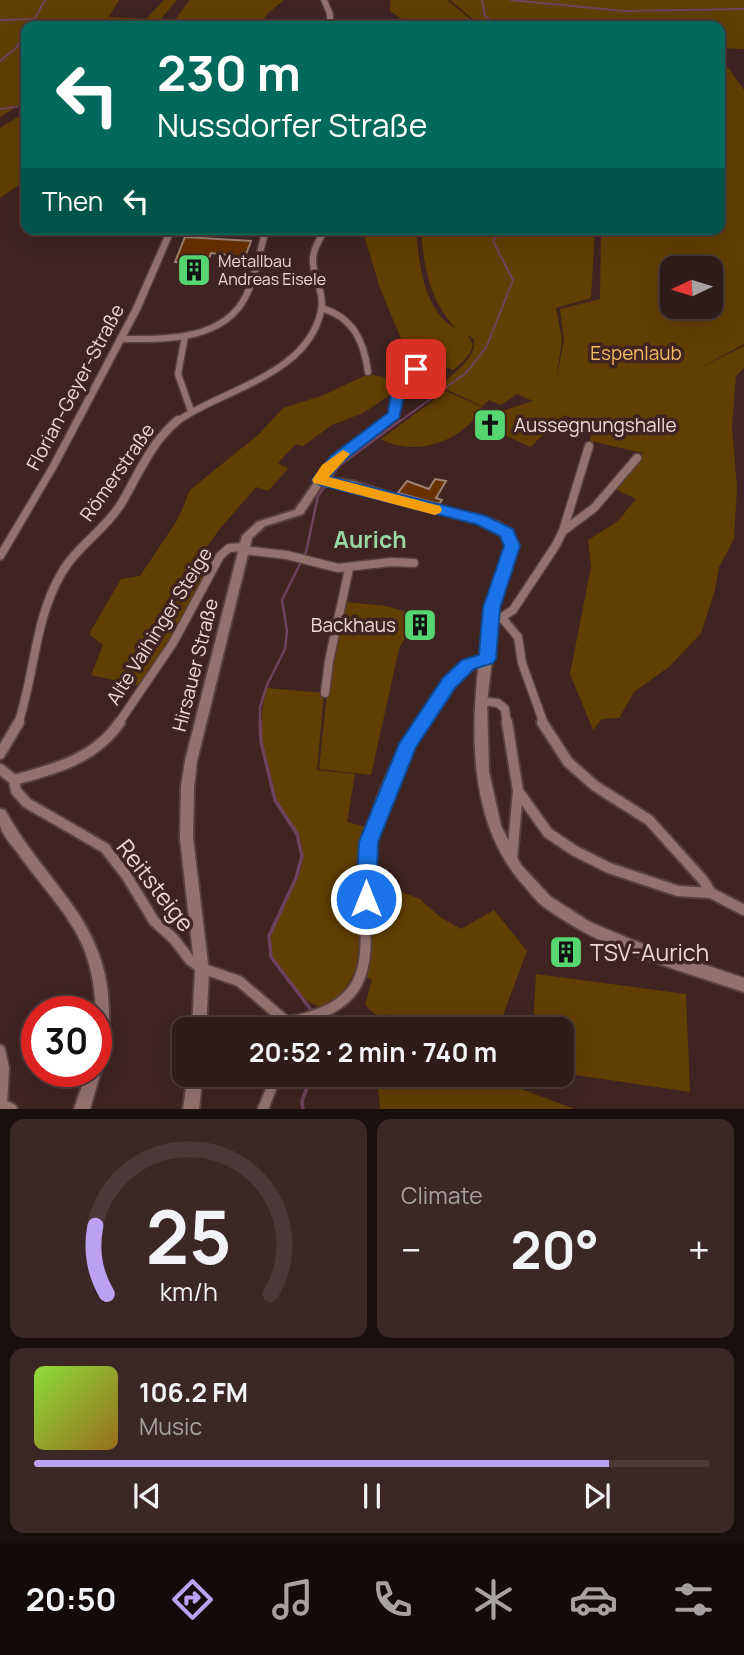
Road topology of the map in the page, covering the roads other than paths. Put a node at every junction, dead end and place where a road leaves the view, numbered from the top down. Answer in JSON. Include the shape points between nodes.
{"nodes":[{"id":1,"x":324,"y":0,"type":"edge"},
{"id":2,"x":330,"y":21,"type":"edge"},
{"id":3,"x":169,"y":235,"type":"edge"},
{"id":4,"x":264,"y":235,"type":"edge"},
{"id":5,"x":321,"y":235,"type":"edge"},
{"id":6,"x":321,"y":308,"type":"junction"},
{"id":7,"x":185,"y":336,"type":"junction"},
{"id":8,"x":120,"y":339,"type":"junction"},
{"id":9,"x":404,"y":348,"type":"dead end"},
{"id":10,"x":368,"y":372,"type":"dead end"},
{"id":11,"x":191,"y":411,"type":"junction"},
{"id":12,"x":589,"y":446,"type":"dead end"},
{"id":13,"x":636,"y":458,"type":"dead end"},
{"id":14,"x":326,"y":480,"type":"junction"},
{"id":15,"x":563,"y":531,"type":"junction"},
{"id":16,"x":243,"y":548,"type":"junction"},
{"id":17,"x":0,"y":557,"type":"edge"},
{"id":18,"x":414,"y":563,"type":"dead end"},
{"id":19,"x":348,"y":569,"type":"junction"},
{"id":20,"x":497,"y":619,"type":"junction"},
{"id":21,"x":487,"y":659,"type":"junction"},
{"id":22,"x":326,"y":694,"type":"dead end"},
{"id":23,"x":481,"y":701,"type":"junction"},
{"id":24,"x":0,"y":754,"type":"edge"},
{"id":25,"x":0,"y":769,"type":"edge"},
{"id":26,"x":14,"y":780,"type":"junction"},
{"id":27,"x":518,"y":791,"type":"junction"},
{"id":28,"x":0,"y":814,"type":"edge"},
{"id":29,"x":512,"y":858,"type":"junction"},
{"id":30,"x":711,"y":893,"type":"junction"},
{"id":31,"x":744,"y":910,"type":"edge"},
{"id":32,"x":201,"y":968,"type":"junction"},
{"id":33,"x":744,"y":985,"type":"edge"},
{"id":34,"x":101,"y":996,"type":"edge"},
{"id":35,"x":200,"y":1017,"type":"edge"},
{"id":36,"x":283,"y":1017,"type":"edge"},
{"id":37,"x":308,"y":1017,"type":"edge"},
{"id":38,"x":0,"y":1050,"type":"edge"},
{"id":39,"x":89,"y":1087,"type":"edge"},
{"id":40,"x":194,"y":1087,"type":"edge"},
{"id":41,"x":272,"y":1087,"type":"edge"},
{"id":42,"x":5,"y":1107,"type":"edge"},
{"id":43,"x":82,"y":1109,"type":"edge"},
{"id":44,"x":191,"y":1109,"type":"edge"},
{"id":45,"x":263,"y":1109,"type":"edge"}],
"edges":[{"from":1,"to":2,"type":"street"},
{"from":3,"to":8,"type":"street","name":"Florian-Geyer-Straße"},
{"from":4,"to":7,"type":"street","via":[[241,305],[209,330]]},
{"from":5,"to":6,"type":"street","via":[[313,249],[312,266],[321,287]]},
{"from":6,"to":10,"type":"street","via":[[341,314],[355,328]]},
{"from":6,"to":11,"type":"street","name":"Römerstraße","via":[[308,339],[281,366]]},
{"from":7,"to":8,"type":"street"},
{"from":7,"to":11,"type":"street","via":[[177,381]]},
{"from":8,"to":17,"type":"street","name":"Florian-Geyer-Straße"},
{"from":9,"to":14,"type":"street","via":[[421,377],[398,395],[394,415],[336,460]]},
{"from":11,"to":24,"type":"street","name":"Römerstraße","via":[[155,442],[114,514],[63,569],[50,594],[34,649],[18,729]]},
{"from":12,"to":15,"type":"street"},
{"from":13,"to":15,"type":"street","via":[[593,509]]},
{"from":14,"to":16,"type":"main road","name":"Hirsauer Straße","via":[[299,512],[257,526]]},
{"from":14,"to":20,"type":"main road","via":[[496,525],[511,538],[512,546],[494,599]]},
{"from":15,"to":20,"type":"street","via":[[513,610]]},
{"from":16,"to":19,"type":"street"},
{"from":16,"to":26,"type":"street","name":"Alte Vaihinger Steige","via":[[229,548],[219,556],[173,643],[109,738],[68,764]]},
{"from":16,"to":32,"type":"main road","name":"Hirsauer Straße","via":[[186,789],[186,845]]},
{"from":18,"to":19,"type":"street"},
{"from":19,"to":22,"type":"street"},
{"from":20,"to":21,"type":"main road"},
{"from":20,"to":30,"type":"street","via":[[518,637],[541,720],[568,762],[649,820]]},
{"from":21,"to":23,"type":"main road"},
{"from":21,"to":37,"type":"street","via":[[468,665],[455,676],[404,752],[367,850],[362,976],[338,1004]]},
{"from":23,"to":27,"type":"street","via":[[505,709]]},
{"from":23,"to":29,"type":"main road","via":[[486,796],[496,834]]},
{"from":25,"to":26,"type":"street"},
{"from":26,"to":32,"type":"street","name":"Reitsteige","via":[[16,792],[27,803],[105,848],[154,921]]},
{"from":27,"to":29,"type":"street"},
{"from":27,"to":30,"type":"street","via":[[548,833],[609,869],[696,894]]},
{"from":28,"to":34,"type":"main road","via":[[28,860],[77,922],[91,949]]},
{"from":29,"to":33,"type":"main road","via":[[540,896],[587,930]]},
{"from":30,"to":31,"type":"street"},
{"from":32,"to":35,"type":"main road","name":"Hirsauer Straße"},
{"from":32,"to":36,"type":"street","via":[[239,981]]},
{"from":38,"to":42,"type":"street"},
{"from":39,"to":43,"type":"main road"},
{"from":40,"to":44,"type":"main road"},
{"from":41,"to":45,"type":"street"}]}
